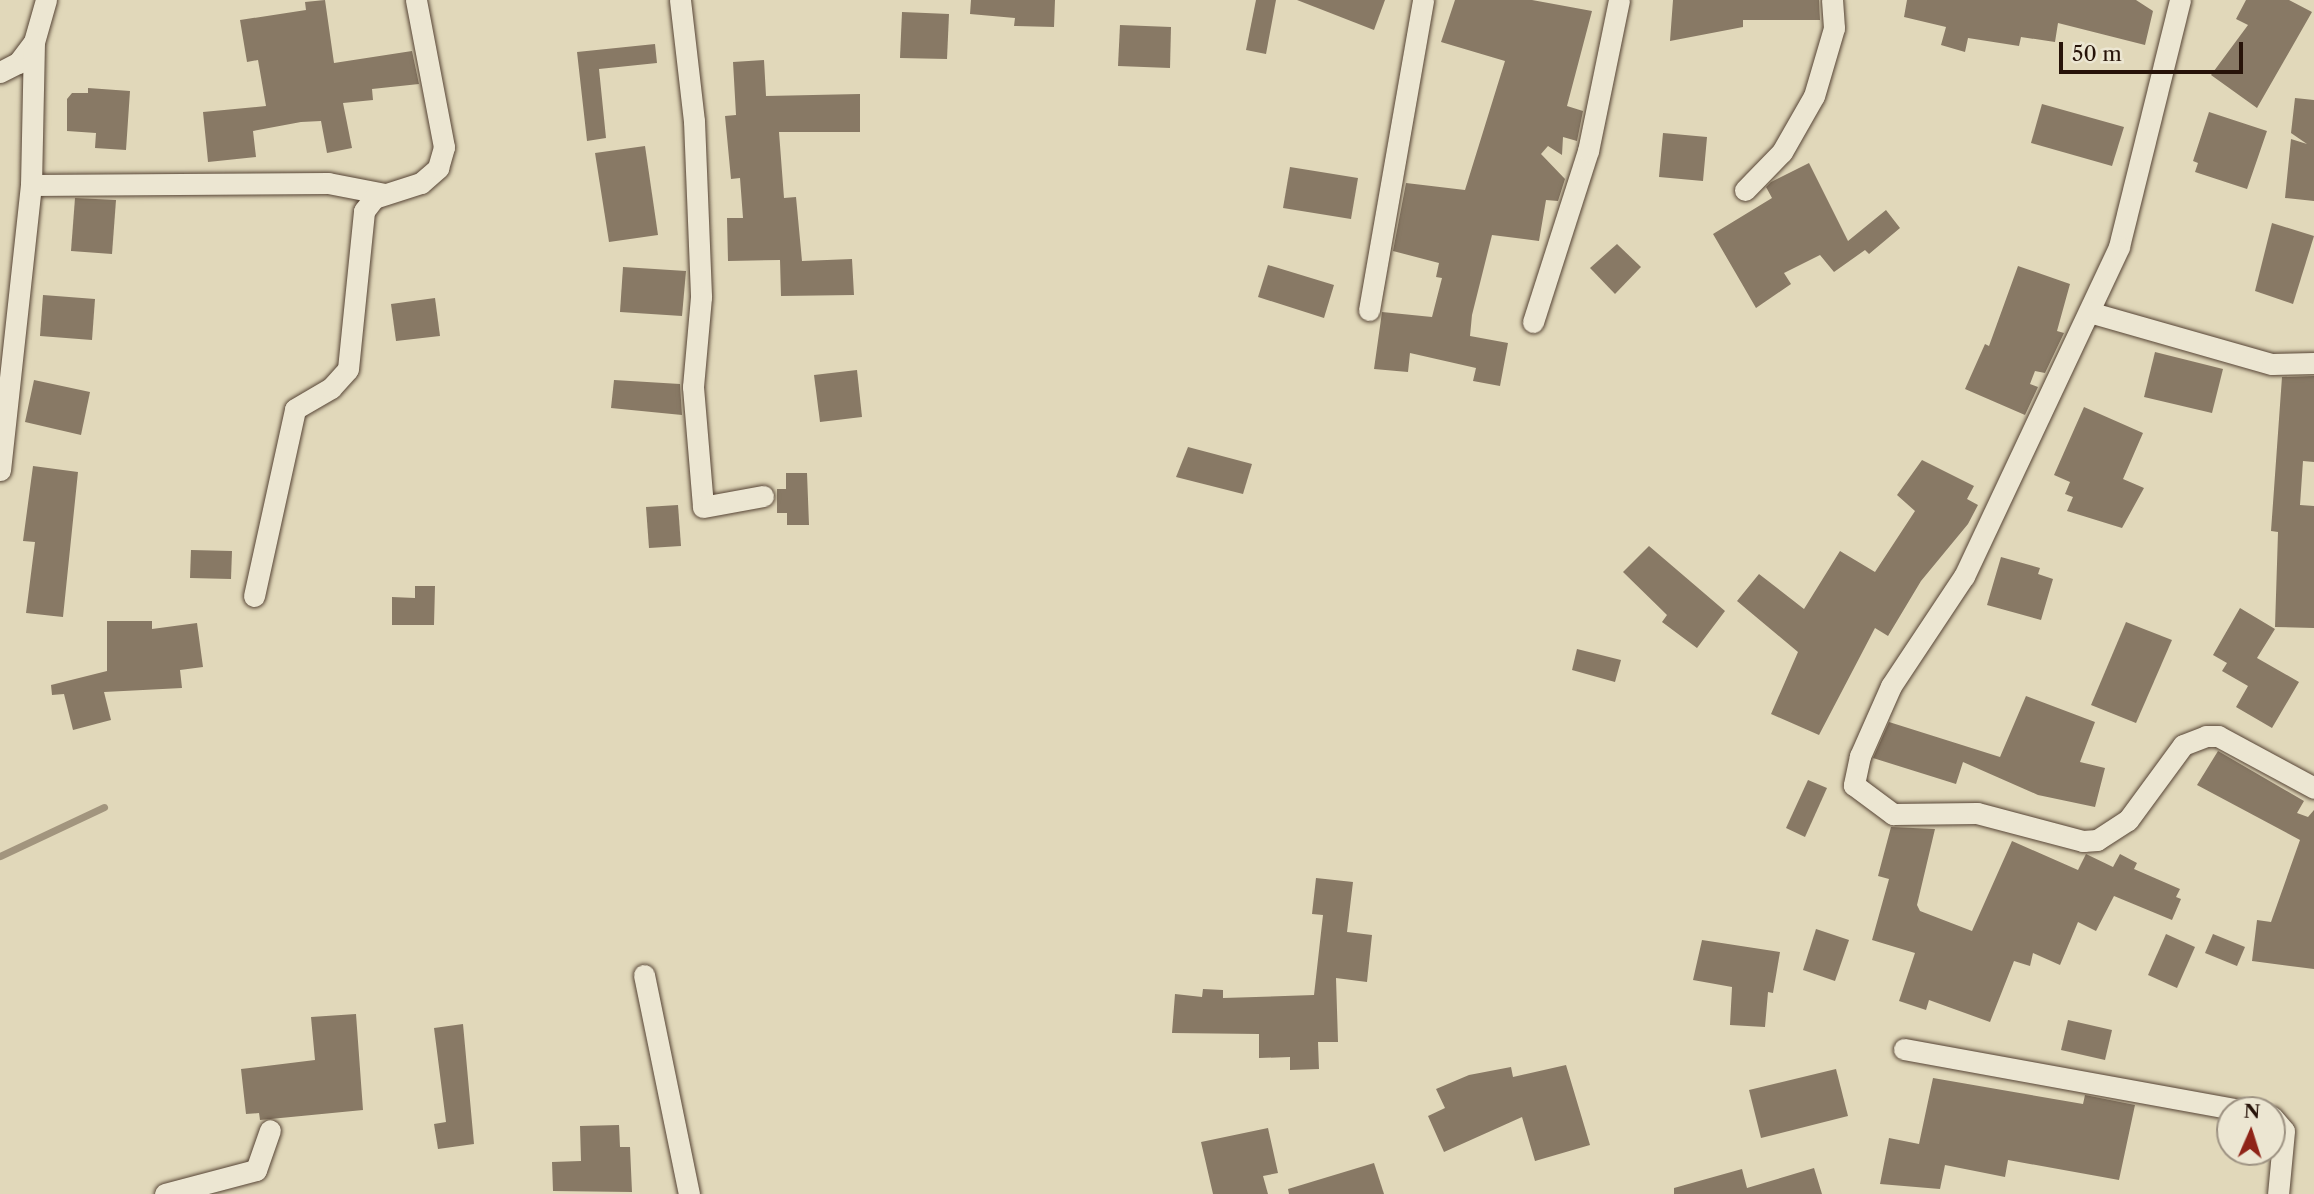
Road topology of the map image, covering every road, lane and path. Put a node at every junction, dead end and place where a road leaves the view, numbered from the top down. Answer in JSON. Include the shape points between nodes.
{"nodes":[{"id":1,"x":46,"y":0,"type":"edge"},
{"id":2,"x":416,"y":0,"type":"edge"},
{"id":3,"x":680,"y":0,"type":"edge"},
{"id":4,"x":1423,"y":0,"type":"edge"},
{"id":5,"x":1619,"y":0,"type":"edge"},
{"id":6,"x":1832,"y":0,"type":"edge"},
{"id":7,"x":2180,"y":0,"type":"edge"},
{"id":8,"x":34,"y":43,"type":"junction"},
{"id":9,"x":0,"y":72,"type":"edge"},
{"id":10,"x":31,"y":185,"type":"junction"},
{"id":11,"x":1745,"y":190,"type":"dead end"},
{"id":12,"x":385,"y":194,"type":"junction"},
{"id":13,"x":1368,"y":310,"type":"dead end"},
{"id":14,"x":2089,"y":312,"type":"junction"},
{"id":15,"x":1533,"y":322,"type":"dead end"},
{"id":16,"x":2314,"y":363,"type":"edge"},
{"id":17,"x":0,"y":470,"type":"edge"},
{"id":18,"x":763,"y":496,"type":"dead end"},
{"id":19,"x":254,"y":596,"type":"dead end"},
{"id":20,"x":2314,"y":788,"type":"edge"},
{"id":21,"x":644,"y":975,"type":"dead end"},
{"id":22,"x":1904,"y":1049,"type":"dead end"},
{"id":23,"x":2216,"y":1106,"type":"edge"},
{"id":24,"x":270,"y":1130,"type":"dead end"},
{"id":25,"x":2281,"y":1166,"type":"edge"},
{"id":26,"x":166,"y":1194,"type":"edge"},
{"id":27,"x":689,"y":1194,"type":"edge"},
{"id":28,"x":2278,"y":1194,"type":"edge"}],
"edges":[{"from":1,"to":8,"type":"street"},
{"from":2,"to":12,"type":"street","via":[[444,147],[438,168],[421,183]]},
{"from":3,"to":18,"type":"street","via":[[694,121],[701,297],[692,348],[693,408],[703,507]]},
{"from":4,"to":13,"type":"street"},
{"from":5,"to":15,"type":"street","via":[[1588,151]]},
{"from":6,"to":11,"type":"street","via":[[1834,28],[1814,96],[1782,152]]},
{"from":7,"to":14,"type":"street","via":[[2119,247]]},
{"from":8,"to":9,"type":"street","via":[[18,63]]},
{"from":8,"to":10,"type":"street"},
{"from":10,"to":12,"type":"street","via":[[328,183]]},
{"from":10,"to":17,"type":"street"},
{"from":12,"to":19,"type":"street","via":[[364,211],[348,369],[331,388],[295,409],[288,430]]},
{"from":14,"to":16,"type":"street","via":[[2272,363]]},
{"from":14,"to":20,"type":"street","via":[[1964,576],[1891,686],[1860,756],[1854,785],[1892,814],[1968,811],[2083,841],[2097,840],[2128,820],[2183,745],[2206,736],[2218,736]]},
{"from":21,"to":27,"type":"street"},
{"from":22,"to":23,"type":"street"},
{"from":24,"to":26,"type":"street","via":[[256,1170]]},
{"from":25,"to":28,"type":"street"}]}
